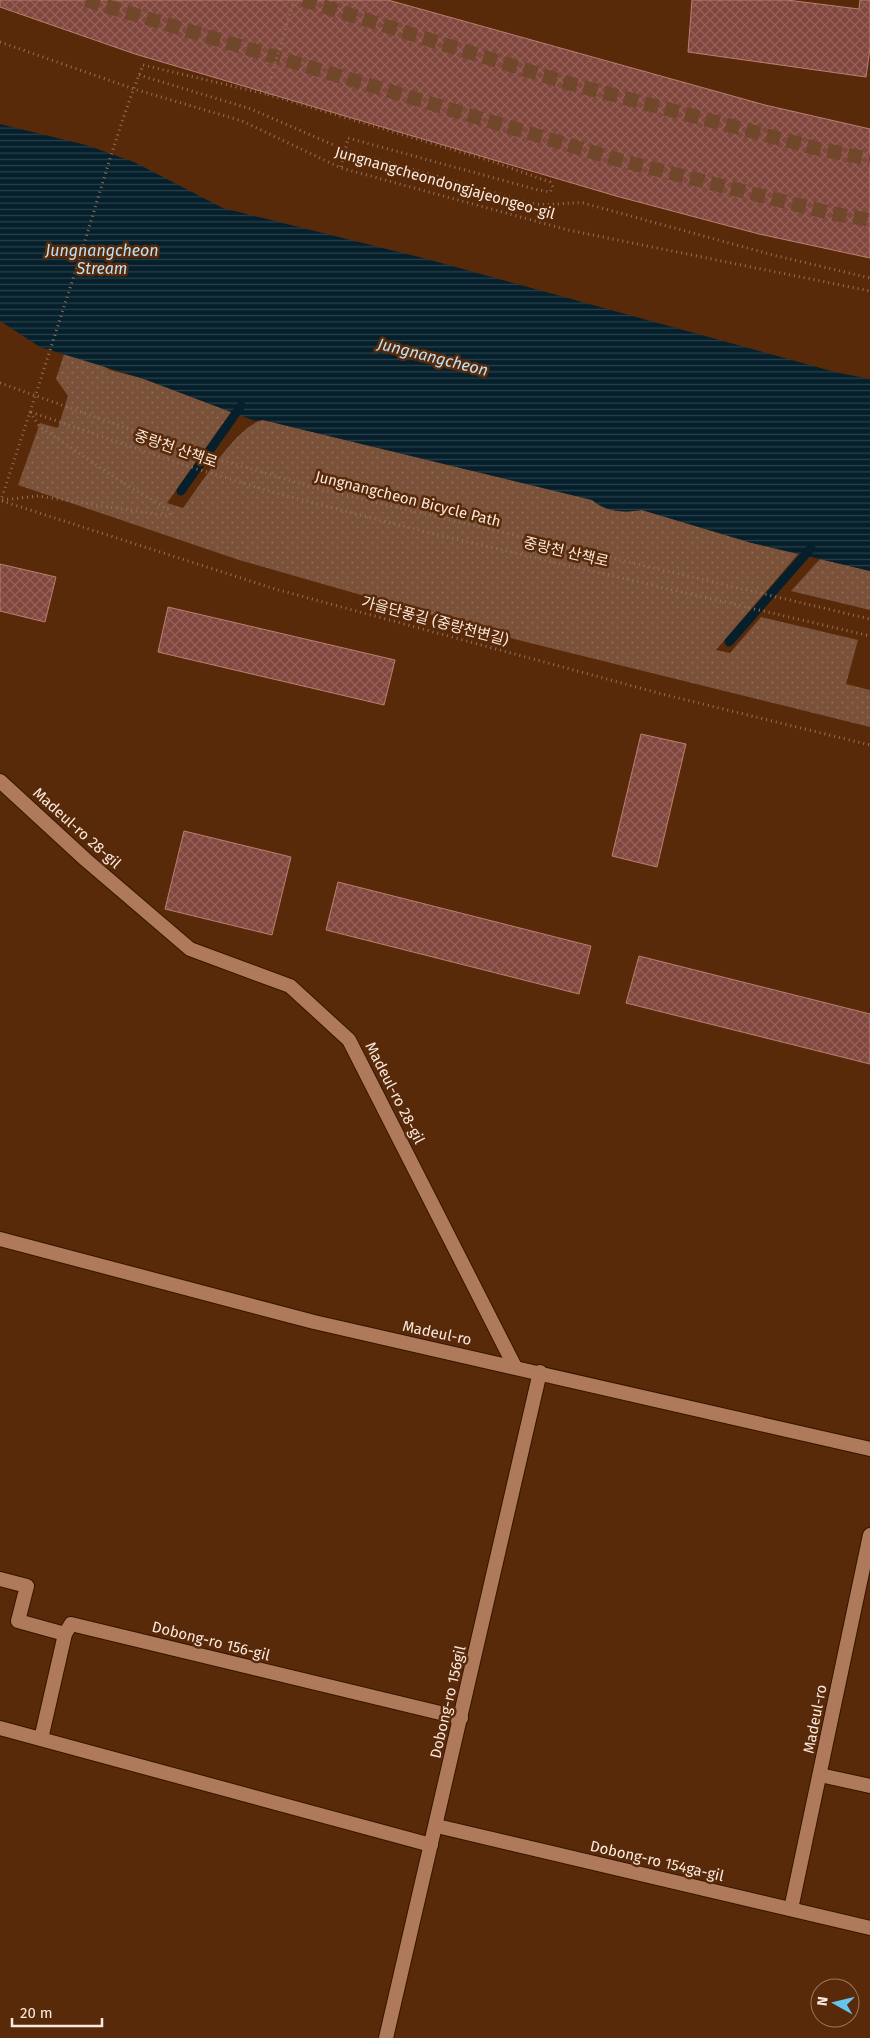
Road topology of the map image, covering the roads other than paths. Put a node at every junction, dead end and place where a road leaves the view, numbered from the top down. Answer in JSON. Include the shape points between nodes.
{"nodes":[{"id":1,"x":0,"y":781,"type":"edge"},
{"id":2,"x":0,"y":1239,"type":"edge"},
{"id":3,"x":515,"y":1366,"type":"junction"},
{"id":4,"x":540,"y":1372,"type":"junction"},
{"id":5,"x":870,"y":1449,"type":"edge"},
{"id":6,"x":870,"y":1535,"type":"edge"},
{"id":7,"x":0,"y":1578,"type":"edge"},
{"id":8,"x":65,"y":1634,"type":"junction"},
{"id":9,"x":461,"y":1718,"type":"junction"},
{"id":10,"x":0,"y":1728,"type":"edge"},
{"id":11,"x":41,"y":1739,"type":"junction"},
{"id":12,"x":820,"y":1775,"type":"junction"},
{"id":13,"x":870,"y":1786,"type":"edge"},
{"id":14,"x":437,"y":1826,"type":"junction"},
{"id":15,"x":431,"y":1845,"type":"junction"},
{"id":16,"x":792,"y":1908,"type":"junction"},
{"id":17,"x":870,"y":1928,"type":"edge"},
{"id":18,"x":386,"y":2038,"type":"edge"}],
"edges":[{"from":1,"to":3,"type":"street","name":"Madeul-ro 28-gil","via":[[190,949],[290,986],[349,1040]]},
{"from":2,"to":3,"type":"street","name":"Madeul-ro","via":[[314,1322]]},
{"from":3,"to":4,"type":"street","name":"Madeul-ro"},
{"from":4,"to":5,"type":"street","name":"Madeul-ro"},
{"from":4,"to":9,"type":"street","name":"Dobong-ro 156gil"},
{"from":6,"to":12,"type":"street","name":"Madeul-ro"},
{"from":7,"to":8,"type":"street","via":[[27,1586],[18,1621]]},
{"from":8,"to":9,"type":"street","name":"Dobong-ro 156-gil","via":[[71,1624]]},
{"from":8,"to":11,"type":"street"},
{"from":9,"to":14,"type":"street","name":"Dobong-ro 156gil"},
{"from":10,"to":11,"type":"street"},
{"from":11,"to":15,"type":"street"},
{"from":12,"to":13,"type":"street"},
{"from":12,"to":16,"type":"street","name":"Madeul-ro"},
{"from":14,"to":15,"type":"street","name":"Dobong-ro 156gil"},
{"from":14,"to":16,"type":"street","name":"Dobong-ro 154ga-gil"},
{"from":15,"to":18,"type":"street","name":"Dobong-ro 156gil"},
{"from":16,"to":17,"type":"street","name":"Dobong-ro 154ga-gil"}]}
